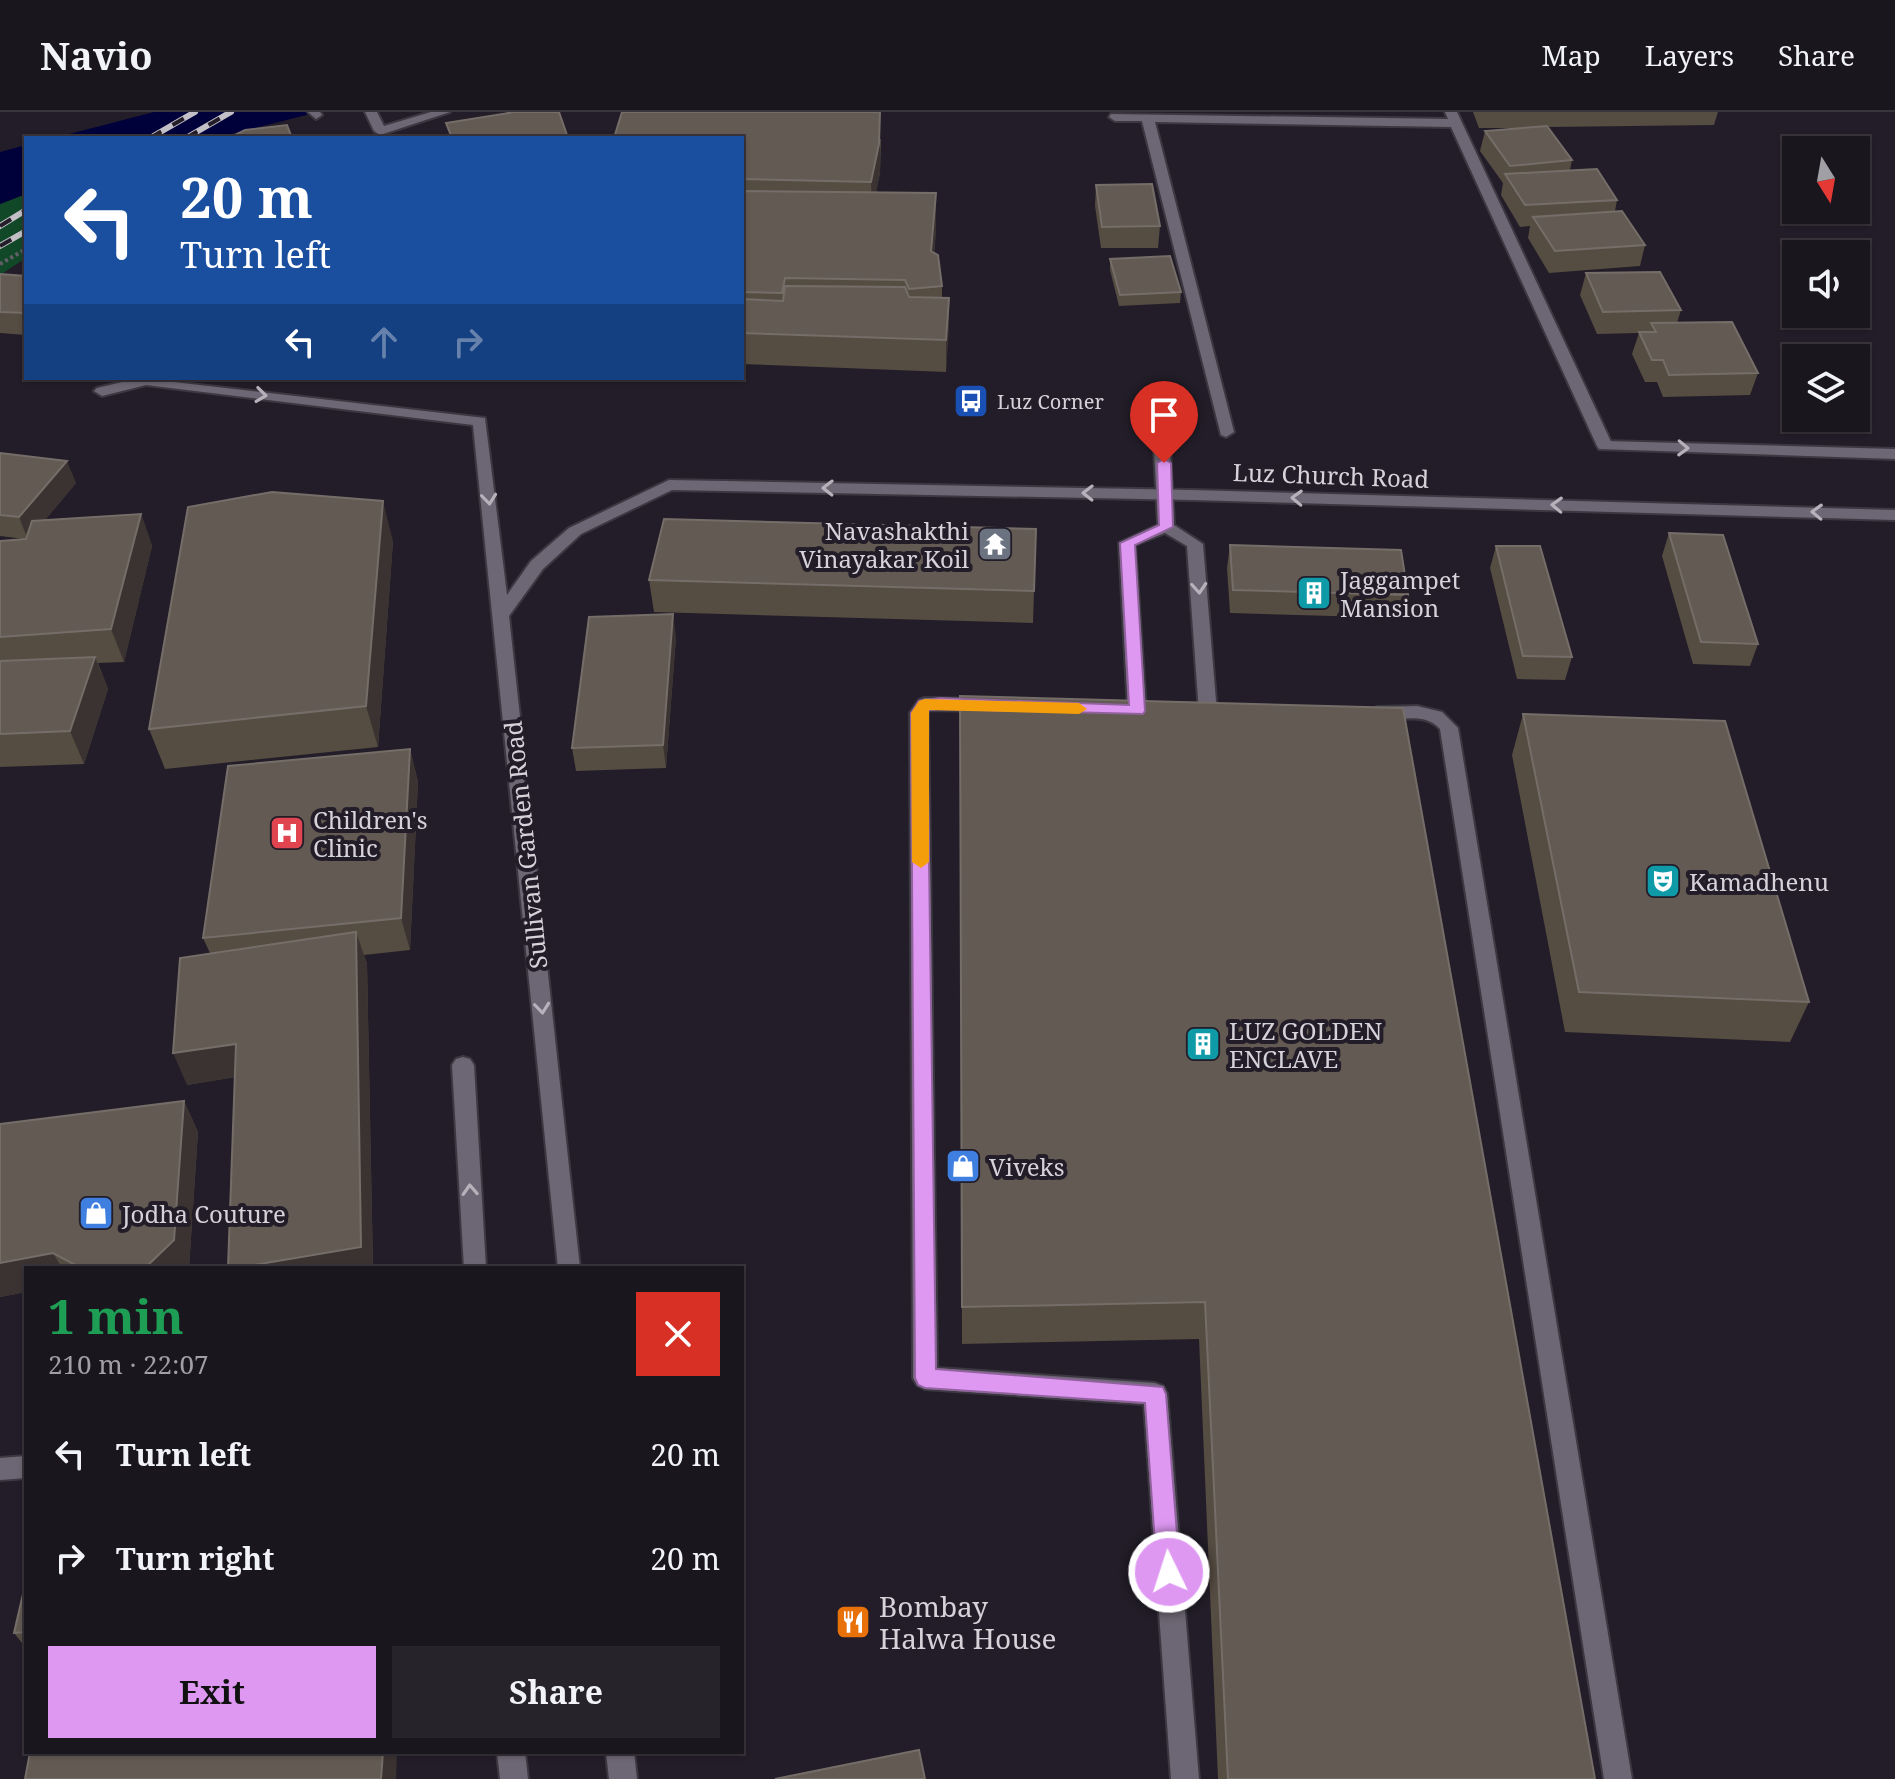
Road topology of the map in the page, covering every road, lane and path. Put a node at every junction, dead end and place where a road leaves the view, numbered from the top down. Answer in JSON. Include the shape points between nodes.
{"nodes":[{"id":1,"x":371,"y":112,"type":"edge"},
{"id":2,"x":444,"y":112,"type":"edge"},
{"id":3,"x":1115,"y":117,"type":"dead end"},
{"id":4,"x":1453,"y":117,"type":"edge"},
{"id":5,"x":1148,"y":118,"type":"junction"},
{"id":6,"x":24,"y":250,"type":"edge"},
{"id":7,"x":0,"y":264,"type":"edge"},
{"id":8,"x":102,"y":391,"type":"dead end"},
{"id":9,"x":1161,"y":431,"type":"dead end"},
{"id":10,"x":1226,"y":432,"type":"dead end"},
{"id":11,"x":1895,"y":454,"type":"edge"},
{"id":12,"x":1166,"y":495,"type":"junction"},
{"id":13,"x":1895,"y":515,"type":"edge"},
{"id":14,"x":1166,"y":527,"type":"junction"},
{"id":15,"x":501,"y":615,"type":"junction"},
{"id":16,"x":1000,"y":706,"type":"edge"},
{"id":17,"x":1137,"y":711,"type":"edge"},
{"id":18,"x":1208,"y":712,"type":"edge"},
{"id":19,"x":1358,"y":713,"type":"edge"},
{"id":20,"x":463,"y":1065,"type":"dead end"},
{"id":21,"x":475,"y":1266,"type":"edge"},
{"id":22,"x":569,"y":1266,"type":"edge"},
{"id":23,"x":24,"y":1467,"type":"edge"},
{"id":24,"x":0,"y":1469,"type":"edge"},
{"id":25,"x":511,"y":1754,"type":"edge"},
{"id":26,"x":620,"y":1754,"type":"edge"},
{"id":27,"x":514,"y":1779,"type":"edge"},
{"id":28,"x":623,"y":1779,"type":"edge"},
{"id":29,"x":1185,"y":1779,"type":"edge"},
{"id":30,"x":1618,"y":1779,"type":"edge"}],
"edges":[{"from":1,"to":2,"type":"street","via":[[380,131]]},
{"from":3,"to":5,"type":"street"},
{"from":4,"to":5,"type":"street"},
{"from":4,"to":11,"type":"street","one_way":true,"via":[[1605,446]]},
{"from":5,"to":10,"type":"street"},
{"from":6,"to":7,"type":"path"},
{"from":8,"to":15,"type":"street","name":"Sullivan Garden Road","one_way":true,"via":[[146,381],[480,421]]},
{"from":9,"to":12,"type":"street"},
{"from":13,"to":12,"type":"street","name":"Luz Church Road","one_way":true},
{"from":12,"to":14,"type":"street"},
{"from":12,"to":15,"type":"street","name":"Luz Church Road","one_way":true,"via":[[669,485],[575,531],[537,565]]},
{"from":14,"to":17,"type":"street","via":[[1127,543]]},
{"from":14,"to":18,"type":"street","one_way":true,"via":[[1195,544]]},
{"from":15,"to":22,"type":"street","name":"Sullivan Garden Road","one_way":true},
{"from":16,"to":29,"type":"street","via":[[925,704],[919,713],[925,1378],[1155,1394]]},
{"from":19,"to":30,"type":"street","via":[[1433,713],[1449,728]]},
{"from":21,"to":20,"type":"street","one_way":true},
{"from":23,"to":24,"type":"street"},
{"from":25,"to":27,"type":"street"},
{"from":26,"to":28,"type":"street"}]}
